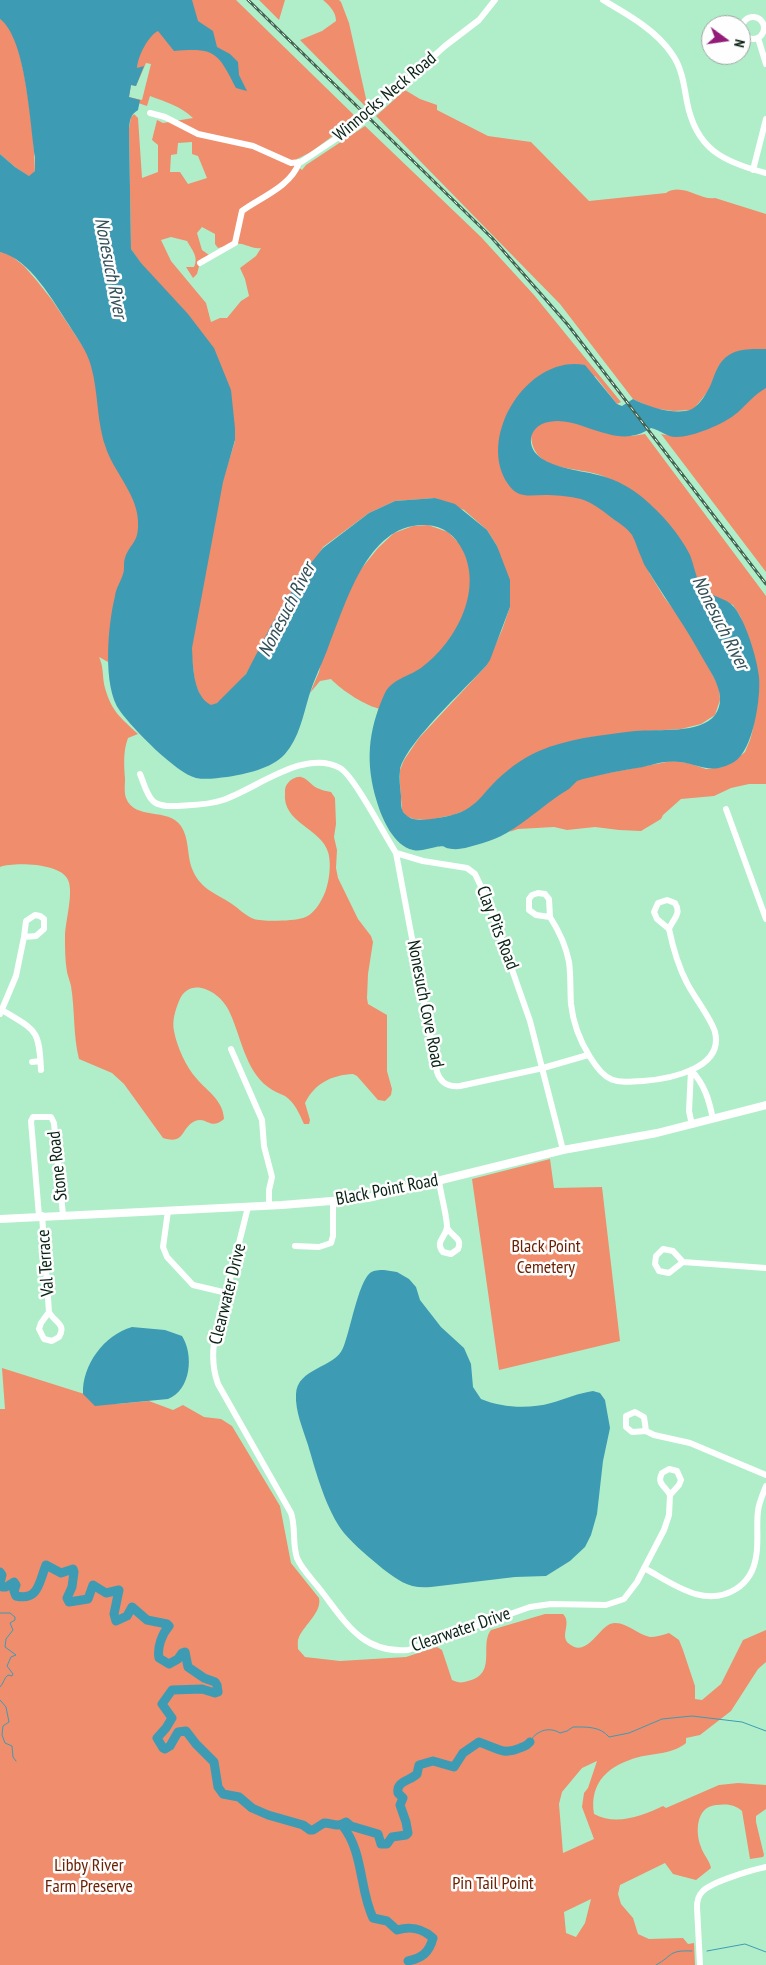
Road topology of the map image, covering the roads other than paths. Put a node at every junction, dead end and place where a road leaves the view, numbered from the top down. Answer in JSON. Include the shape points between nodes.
{"nodes":[{"id":1,"x":495,"y":0,"type":"edge"},
{"id":2,"x":602,"y":0,"type":"edge"},
{"id":3,"x":758,"y":38,"type":"dead end"},
{"id":4,"x":766,"y":64,"type":"edge"},
{"id":5,"x":150,"y":113,"type":"dead end"},
{"id":6,"x":766,"y":120,"type":"edge"},
{"id":7,"x":299,"y":163,"type":"junction"},
{"id":8,"x":753,"y":170,"type":"junction"},
{"id":9,"x":766,"y":173,"type":"edge"},
{"id":10,"x":200,"y":263,"type":"dead end"},
{"id":11,"x":140,"y":774,"type":"dead end"},
{"id":12,"x":726,"y":809,"type":"dead end"},
{"id":13,"x":396,"y":853,"type":"junction"},
{"id":14,"x":550,"y":917,"type":"junction"},
{"id":15,"x":766,"y":919,"type":"edge"},
{"id":16,"x":669,"y":929,"type":"junction"},
{"id":17,"x":24,"y":937,"type":"dead end"},
{"id":18,"x":1,"y":1012,"type":"edge"},
{"id":19,"x":230,"y":1049,"type":"dead end"},
{"id":20,"x":588,"y":1055,"type":"junction"},
{"id":21,"x":40,"y":1061,"type":"junction"},
{"id":22,"x":32,"y":1062,"type":"dead end"},
{"id":23,"x":543,"y":1068,"type":"junction"},
{"id":24,"x":41,"y":1070,"type":"dead end"},
{"id":25,"x":691,"y":1070,"type":"junction"},
{"id":26,"x":766,"y":1105,"type":"edge"},
{"id":27,"x":713,"y":1119,"type":"junction"},
{"id":28,"x":692,"y":1125,"type":"junction"},
{"id":29,"x":563,"y":1150,"type":"junction"},
{"id":30,"x":439,"y":1181,"type":"junction"},
{"id":31,"x":333,"y":1201,"type":"junction"},
{"id":32,"x":269,"y":1205,"type":"junction"},
{"id":33,"x":248,"y":1207,"type":"junction"},
{"id":34,"x":168,"y":1211,"type":"junction"},
{"id":35,"x":63,"y":1214,"type":"junction"},
{"id":36,"x":41,"y":1216,"type":"junction"},
{"id":37,"x":0,"y":1219,"type":"edge"},
{"id":38,"x":447,"y":1228,"type":"dead end"},
{"id":39,"x":295,"y":1246,"type":"dead end"},
{"id":40,"x":683,"y":1262,"type":"junction"},
{"id":41,"x":766,"y":1268,"type":"edge"},
{"id":42,"x":226,"y":1293,"type":"junction"},
{"id":43,"x":50,"y":1312,"type":"junction"},
{"id":44,"x":646,"y":1431,"type":"dead end"},
{"id":45,"x":766,"y":1475,"type":"edge"},
{"id":46,"x":766,"y":1486,"type":"edge"},
{"id":47,"x":670,"y":1495,"type":"dead end"},
{"id":48,"x":644,"y":1568,"type":"junction"},
{"id":49,"x":766,"y":1866,"type":"edge"},
{"id":50,"x":700,"y":1965,"type":"edge"}],
"edges":[{"from":1,"to":7,"type":"street","name":"Winnocks Neck Road","via":[[481,18],[361,122]]},
{"from":2,"to":8,"type":"street","via":[[648,30],[672,53],[682,78],[691,120],[705,144],[725,159]]},
{"from":3,"to":4,"type":"street"},
{"from":5,"to":7,"type":"street","via":[[198,134],[242,143],[291,163]]},
{"from":6,"to":8,"type":"street"},
{"from":7,"to":10,"type":"street","via":[[284,183],[242,210],[235,243]]},
{"from":8,"to":9,"type":"street"},
{"from":11,"to":13,"type":"street","via":[[148,794],[156,803],[165,806],[199,805],[230,797],[298,765],[331,764],[341,768],[351,779]]},
{"from":12,"to":15,"type":"street"},
{"from":13,"to":23,"type":"street","name":"Clay Pits Road","via":[[423,861],[461,866],[475,874],[507,953]]},
{"from":13,"to":23,"type":"street","name":"Nonesuch Cove Road","via":[[441,1080],[450,1086],[460,1086]]},
{"from":14,"to":14,"type":"street","via":[[548,897],[540,893],[532,895],[528,903],[530,912]]},
{"from":14,"to":20,"type":"street","via":[[566,951],[574,1018]]},
{"from":16,"to":16,"type":"street","via":[[678,909],[673,902],[663,900],[656,906],[654,914]]},
{"from":16,"to":25,"type":"street","via":[[683,974],[715,1034],[710,1056],[705,1063]]},
{"from":17,"to":18,"type":"street","via":[[16,976]]},
{"from":18,"to":21,"type":"street","via":[[25,1024],[36,1034]]},
{"from":19,"to":32,"type":"street","via":[[262,1120],[264,1146],[272,1174]]},
{"from":20,"to":23,"type":"street"},
{"from":20,"to":25,"type":"street","via":[[604,1076],[616,1082],[648,1081]]},
{"from":21,"to":22,"type":"street"},
{"from":21,"to":24,"type":"street"},
{"from":23,"to":29,"type":"street","name":"Clay Pits Road"},
{"from":25,"to":27,"type":"street","via":[[707,1093]]},
{"from":25,"to":28,"type":"street","via":[[689,1107]]},
{"from":26,"to":27,"type":"main road","name":"Black Point Road"},
{"from":27,"to":28,"type":"main road","name":"Black Point Road"},
{"from":28,"to":29,"type":"main road","name":"Black Point Road"},
{"from":29,"to":30,"type":"main road","name":"Black Point Road"},
{"from":30,"to":31,"type":"main road","name":"Black Point Road","via":[[368,1198]]},
{"from":30,"to":38,"type":"street"},
{"from":31,"to":32,"type":"main road","name":"Black Point Road"},
{"from":31,"to":39,"type":"street","via":[[331,1243]]},
{"from":32,"to":33,"type":"main road","name":"Black Point Road"},
{"from":33,"to":34,"type":"main road","name":"Black Point Road"},
{"from":33,"to":42,"type":"street","name":"Clearwater Drive"},
{"from":34,"to":35,"type":"main road","name":"Black Point Road"},
{"from":34,"to":42,"type":"street","via":[[163,1247],[167,1258],[193,1284]]},
{"from":35,"to":36,"type":"main road","name":"Black Point Road"},
{"from":35,"to":36,"type":"street","name":"Stone Road","via":[[54,1123],[51,1117],[33,1117]]},
{"from":36,"to":37,"type":"main road","name":"Black Point Road"},
{"from":36,"to":43,"type":"street","name":"Val Terrace"},
{"from":40,"to":40,"type":"street","via":[[668,1249],[660,1251],[654,1260],[658,1270],[665,1273]]},
{"from":40,"to":41,"type":"street"},
{"from":42,"to":48,"type":"street","name":"Clearwater Drive","via":[[213,1351],[213,1368],[218,1384],[291,1512],[299,1563],[346,1624],[366,1641],[386,1649],[408,1650],[530,1607],[616,1603],[627,1596]]},
{"from":43,"to":43,"type":"street","name":"Val Terrace","via":[[39,1331],[52,1341],[59,1337],[62,1329]]},
{"from":44,"to":45,"type":"street","via":[[690,1443]]},
{"from":46,"to":48,"type":"street","via":[[758,1511],[755,1564],[748,1577],[736,1588],[718,1596],[701,1596]]},
{"from":47,"to":48,"type":"street","name":"Clearwater Drive","via":[[666,1524]]},
{"from":49,"to":50,"type":"street","via":[[714,1884],[701,1892],[697,1907]]}]}
